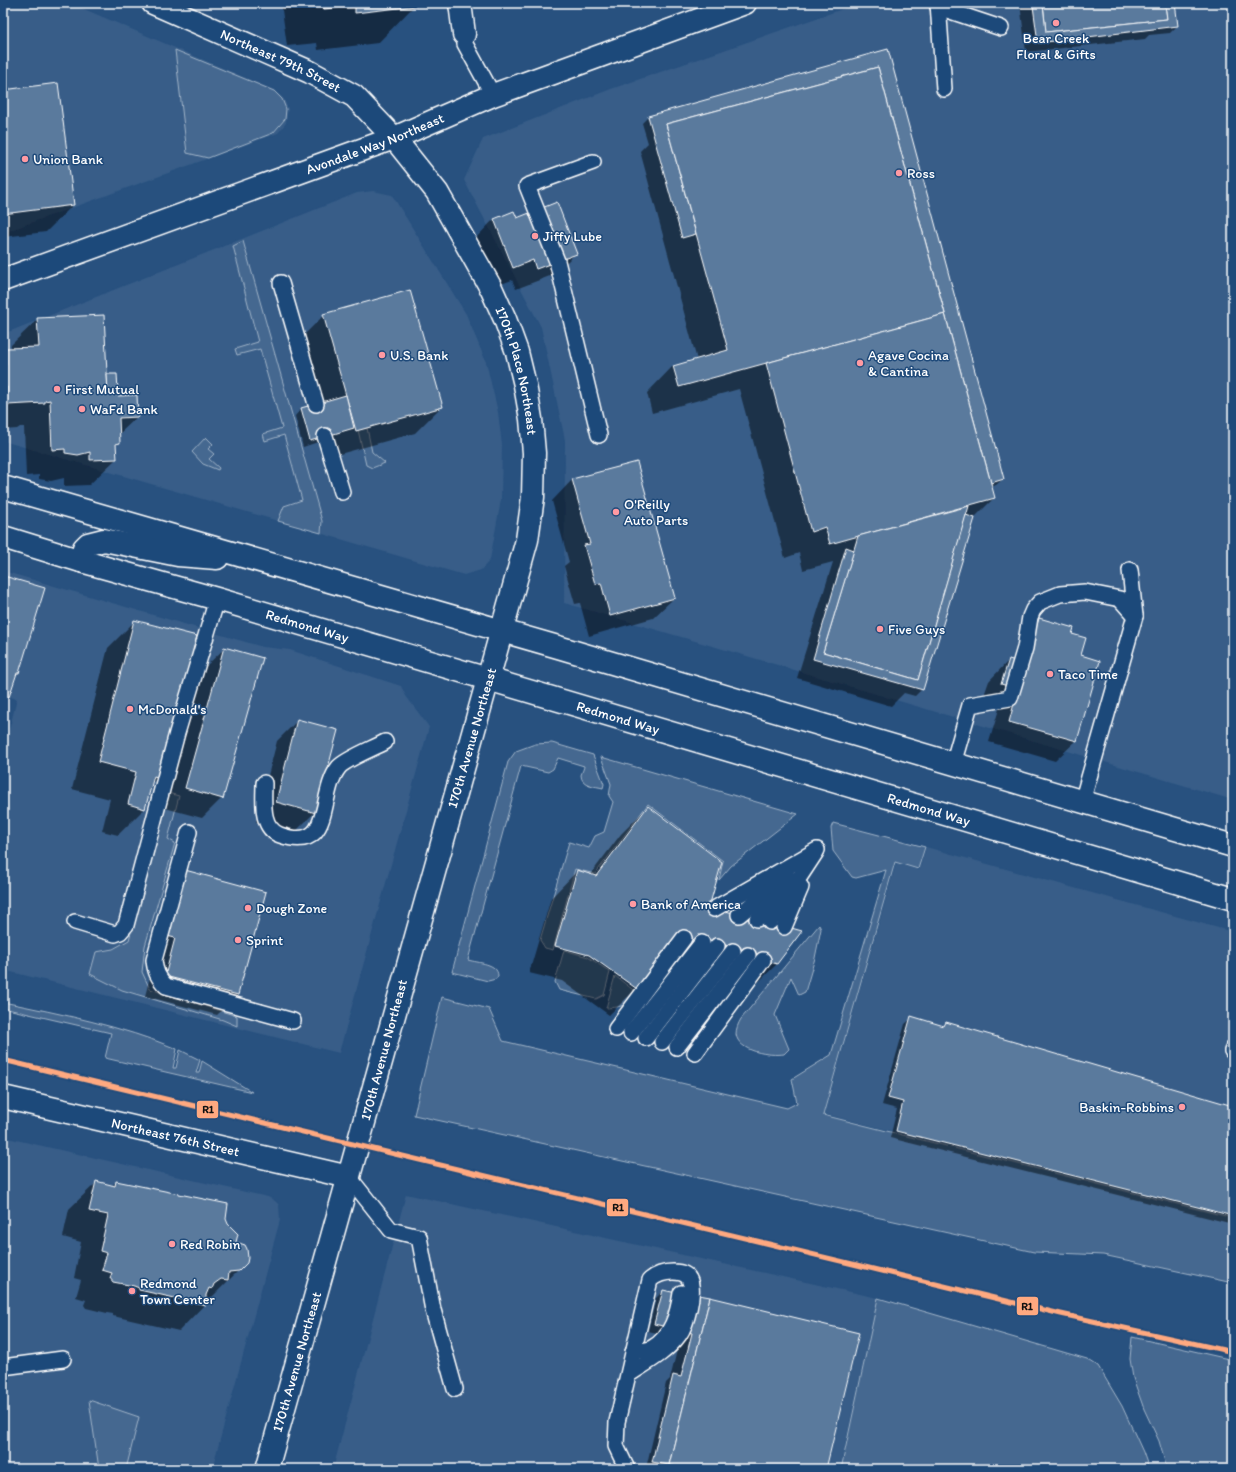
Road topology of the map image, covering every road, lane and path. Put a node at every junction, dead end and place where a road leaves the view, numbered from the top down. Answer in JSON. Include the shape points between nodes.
{"nodes":[{"id":1,"x":153,"y":3,"type":"edge"},
{"id":2,"x":460,"y":3,"type":"edge"},
{"id":3,"x":745,"y":3,"type":"edge"},
{"id":4,"x":938,"y":5,"type":"edge"},
{"id":5,"x":1001,"y":28,"type":"dead end"},
{"id":6,"x":464,"y":34,"type":"joint"},
{"id":7,"x":944,"y":89,"type":"dead end"},
{"id":8,"x":493,"y":95,"type":"junction"},
{"id":9,"x":394,"y":138,"type":"junction"},
{"id":10,"x":593,"y":162,"type":"dead end"},
{"id":11,"x":3,"y":280,"type":"edge"},
{"id":12,"x":281,"y":283,"type":"dead end"},
{"id":13,"x":316,"y":404,"type":"dead end"},
{"id":14,"x":599,"y":434,"type":"dead end"},
{"id":15,"x":325,"y":436,"type":"dead end"},
{"id":16,"x":3,"y":486,"type":"edge"},
{"id":17,"x":342,"y":492,"type":"dead end"},
{"id":18,"x":3,"y":536,"type":"edge"},
{"id":19,"x":248,"y":557,"type":"junction"},
{"id":20,"x":81,"y":561,"type":"junction"},
{"id":21,"x":1130,"y":570,"type":"dead end"},
{"id":22,"x":217,"y":599,"type":"junction"},
{"id":23,"x":1135,"y":616,"type":"junction"},
{"id":24,"x":503,"y":631,"type":"junction"},
{"id":25,"x":489,"y":680,"type":"junction"},
{"id":26,"x":385,"y":742,"type":"dead end"},
{"id":27,"x":953,"y":764,"type":"junction"},
{"id":28,"x":264,"y":784,"type":"dead end"},
{"id":29,"x":1082,"y":802,"type":"junction"},
{"id":30,"x":189,"y":832,"type":"dead end"},
{"id":31,"x":1233,"y":846,"type":"edge"},
{"id":32,"x":817,"y":850,"type":"junction"},
{"id":33,"x":1233,"y":899,"type":"edge"},
{"id":34,"x":75,"y":922,"type":"dead end"},
{"id":35,"x":684,"y":938,"type":"dead end"},
{"id":36,"x":702,"y":942,"type":"dead end"},
{"id":37,"x":717,"y":946,"type":"dead end"},
{"id":38,"x":733,"y":951,"type":"dead end"},
{"id":39,"x":748,"y":955,"type":"dead end"},
{"id":40,"x":763,"y":960,"type":"dead end"},
{"id":41,"x":293,"y":1021,"type":"dead end"},
{"id":42,"x":616,"y":1029,"type":"dead end"},
{"id":43,"x":631,"y":1033,"type":"dead end"},
{"id":44,"x":646,"y":1038,"type":"dead end"},
{"id":45,"x":662,"y":1042,"type":"dead end"},
{"id":46,"x":677,"y":1047,"type":"dead end"},
{"id":47,"x":695,"y":1053,"type":"dead end"},
{"id":48,"x":3,"y":1097,"type":"edge"},
{"id":49,"x":349,"y":1177,"type":"junction"},
{"id":50,"x":653,"y":1277,"type":"junction"},
{"id":51,"x":633,"y":1352,"type":"junction"},
{"id":52,"x":63,"y":1359,"type":"dead end"},
{"id":53,"x":3,"y":1367,"type":"edge"},
{"id":54,"x":628,"y":1374,"type":"junction"},
{"id":55,"x":455,"y":1388,"type":"dead end"},
{"id":56,"x":267,"y":1469,"type":"edge"},
{"id":57,"x":627,"y":1469,"type":"edge"}],
"edges":[{"from":1,"to":9,"type":"main road","name":"Northeast 79th Street","via":[[310,72],[354,96]]},
{"from":2,"to":6,"type":"main road"},
{"from":3,"to":8,"type":"main road","name":"Avondale Way Northeast"},
{"from":4,"to":5,"type":"lane"},
{"from":4,"to":7,"type":"lane"},
{"from":6,"to":8,"type":"lane","via":[[465,44]]},
{"from":8,"to":9,"type":"main road","name":"Avondale Way Northeast"},
{"from":9,"to":11,"type":"main road","name":"Avondale Way Northeast"},
{"from":9,"to":24,"type":"main road","name":"170th Place Northeast","via":[[437,192],[491,288],[517,352],[525,385],[534,454],[533,497],[528,540]]},
{"from":10,"to":14,"type":"lane","via":[[527,186],[557,261]]},
{"from":12,"to":13,"type":"lane"},
{"from":15,"to":17,"type":"lane"},
{"from":16,"to":19,"type":"main road"},
{"from":18,"to":20,"type":"main road","name":"Redmond Way"},
{"from":19,"to":20,"type":"main road","via":[[178,555],[104,540],[88,544],[84,548]]},
{"from":19,"to":24,"type":"main road"},
{"from":20,"to":22,"type":"main road","name":"Redmond Way"},
{"from":21,"to":23,"type":"lane"},
{"from":22,"to":25,"type":"main road","name":"Redmond Way"},
{"from":22,"to":34,"type":"lane","via":[[177,732],[126,925],[115,934]]},
{"from":23,"to":27,"type":"lane","via":[[1120,599],[1085,592],[1060,594],[1040,602],[1033,610],[1010,698],[970,705]]},
{"from":23,"to":29,"type":"lane"},
{"from":24,"to":25,"type":"main road","name":"170th Avenue Northeast"},
{"from":24,"to":27,"type":"main road"},
{"from":25,"to":33,"type":"main road","name":"Redmond Way"},
{"from":25,"to":49,"type":"main road","name":"170th Avenue Northeast"},
{"from":26,"to":28,"type":"lane","via":[[340,766],[334,775],[316,833],[306,839],[291,839],[276,834],[268,825],[264,814]]},
{"from":27,"to":29,"type":"main road"},
{"from":29,"to":31,"type":"main road"},
{"from":30,"to":41,"type":"lane","via":[[154,960],[159,980],[166,986]]},
{"from":32,"to":32,"type":"lane","via":[[770,923]]},
{"from":32,"to":32,"type":"lane","via":[[726,912]]},
{"from":35,"to":42,"type":"lane"},
{"from":36,"to":43,"type":"lane"},
{"from":37,"to":44,"type":"lane"},
{"from":38,"to":45,"type":"lane"},
{"from":39,"to":46,"type":"lane"},
{"from":40,"to":47,"type":"lane"},
{"from":48,"to":49,"type":"main road","name":"Northeast 76th Street"},
{"from":49,"to":55,"type":"lane","via":[[391,1230],[419,1237],[433,1310]]},
{"from":49,"to":56,"type":"main road","name":"170th Avenue Northeast"},
{"from":50,"to":51,"type":"lane"},
{"from":50,"to":51,"type":"lane","via":[[672,1276],[682,1288],[674,1322],[668,1334],[651,1348]]},
{"from":50,"to":54,"type":"lane","via":[[671,1272],[686,1275],[690,1279],[692,1293],[687,1316],[680,1334],[667,1349]]},
{"from":51,"to":54,"type":"lane"},
{"from":52,"to":53,"type":"lane"},
{"from":54,"to":57,"type":"lane","via":[[617,1422],[616,1446]]}]}
